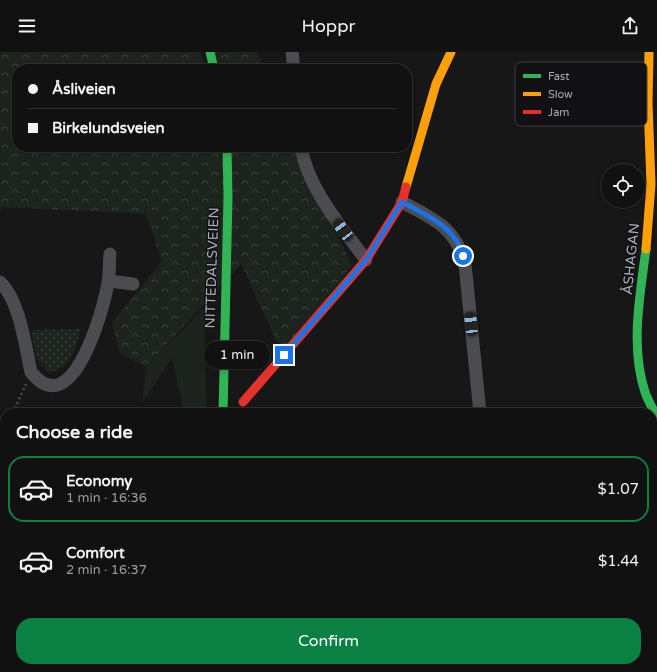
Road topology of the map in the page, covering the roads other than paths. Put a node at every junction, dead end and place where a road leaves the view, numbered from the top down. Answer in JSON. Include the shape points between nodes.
{"nodes":[{"id":1,"x":210,"y":52,"type":"edge"},
{"id":2,"x":292,"y":52,"type":"edge"},
{"id":3,"x":451,"y":52,"type":"edge"},
{"id":4,"x":649,"y":52,"type":"edge"},
{"id":5,"x":213,"y":64,"type":"edge"},
{"id":6,"x":293,"y":64,"type":"edge"},
{"id":7,"x":647,"y":94,"type":"edge"},
{"id":8,"x":647,"y":94,"type":"edge"},
{"id":9,"x":227,"y":152,"type":"edge"},
{"id":10,"x":301,"y":152,"type":"edge"},
{"id":11,"x":402,"y":202,"type":"junction"},
{"id":12,"x":110,"y":254,"type":"dead end"},
{"id":13,"x":366,"y":260,"type":"junction"},
{"id":14,"x":108,"y":281,"type":"junction"},
{"id":15,"x":0,"y":282,"type":"edge"},
{"id":16,"x":132,"y":284,"type":"dead end"},
{"id":17,"x":243,"y":402,"type":"dead end"},
{"id":18,"x":223,"y":408,"type":"edge"},
{"id":19,"x":479,"y":408,"type":"edge"},
{"id":20,"x":651,"y":408,"type":"edge"}],
"edges":[{"from":1,"to":5,"type":"street"},
{"from":2,"to":6,"type":"street"},
{"from":3,"to":11,"type":"street","via":[[432,97]]},
{"from":4,"to":8,"type":"street","name":"ÅSHAGAN"},
{"from":7,"to":20,"type":"street","name":"ÅSHAGAN","via":[[651,195],[638,346],[642,386]]},
{"from":9,"to":18,"type":"street","name":"NITTEDALSVEIEN"},
{"from":10,"to":13,"type":"street","via":[[314,184],[336,220]]},
{"from":11,"to":13,"type":"street"},
{"from":11,"to":19,"type":"street","via":[[435,219],[454,236],[461,248],[465,264]]},
{"from":12,"to":14,"type":"street"},
{"from":13,"to":17,"type":"street"},
{"from":14,"to":15,"type":"street","via":[[90,345],[73,375],[63,384],[53,385],[37,380],[31,372],[17,312],[10,295]]},
{"from":14,"to":16,"type":"street"}]}
